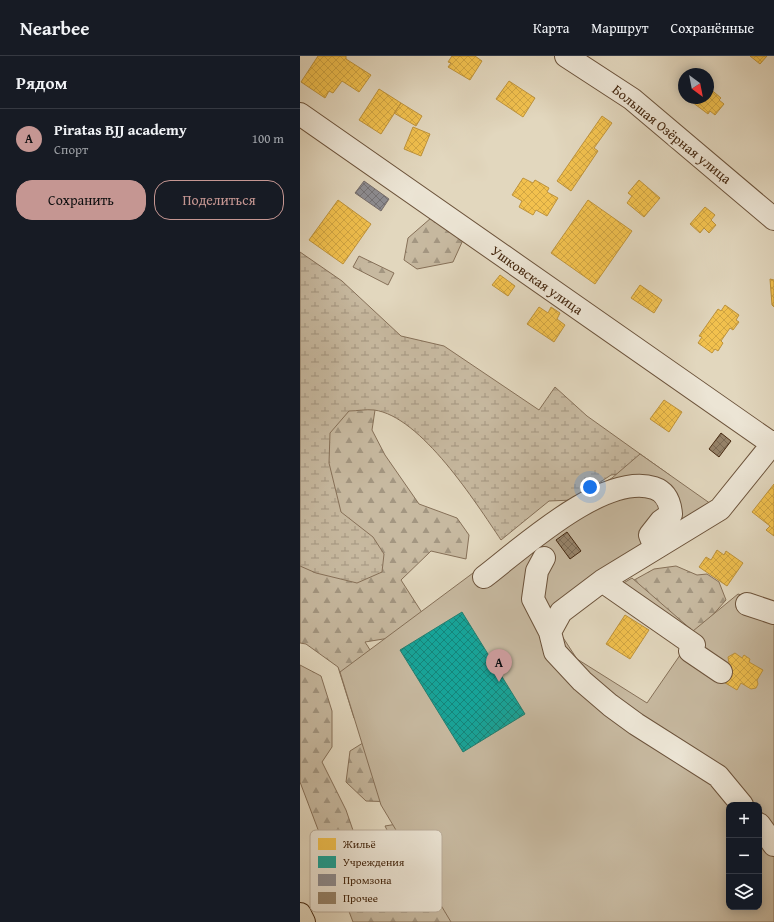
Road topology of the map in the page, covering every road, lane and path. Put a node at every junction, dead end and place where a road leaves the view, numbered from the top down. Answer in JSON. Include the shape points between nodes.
{"nodes":[{"id":1,"x":566,"y":56,"type":"edge"},
{"id":2,"x":300,"y":114,"type":"edge"},
{"id":3,"x":774,"y":219,"type":"edge"},
{"id":4,"x":774,"y":444,"type":"edge"},
{"id":5,"x":655,"y":548,"type":"junction"},
{"id":6,"x":544,"y":558,"type":"dead end"},
{"id":7,"x":484,"y":577,"type":"dead end"},
{"id":8,"x":602,"y":581,"type":"junction"},
{"id":9,"x":747,"y":604,"type":"dead end"},
{"id":10,"x":774,"y":613,"type":"edge"},
{"id":11,"x":550,"y":632,"type":"junction"},
{"id":12,"x":721,"y":672,"type":"dead end"},
{"id":13,"x":740,"y":802,"type":"edge"},
{"id":14,"x":762,"y":828,"type":"edge"},
{"id":15,"x":774,"y":845,"type":"edge"},
{"id":16,"x":300,"y":914,"type":"edge"},
{"id":17,"x":304,"y":922,"type":"edge"}],
"edges":[{"from":1,"to":3,"type":"street","name":"Большая Озёрная улица","via":[[632,99]]},
{"from":2,"to":4,"type":"street","name":"Ушковская улица"},
{"from":4,"to":5,"type":"street","via":[[720,509]]},
{"from":5,"to":7,"type":"street","via":[[650,535],[661,521],[671,514],[670,504],[661,491],[643,485],[614,490],[575,508]]},
{"from":5,"to":8,"type":"street"},
{"from":6,"to":11,"type":"street","via":[[537,572],[533,599]]},
{"from":8,"to":11,"type":"street","via":[[561,612]]},
{"from":8,"to":12,"type":"street","via":[[694,645],[690,651]]},
{"from":9,"to":10,"type":"street"},
{"from":11,"to":13,"type":"street","via":[[555,652],[582,681],[636,724],[718,776]]},
{"from":14,"to":15,"type":"street"},
{"from":16,"to":17,"type":"main road"}]}
